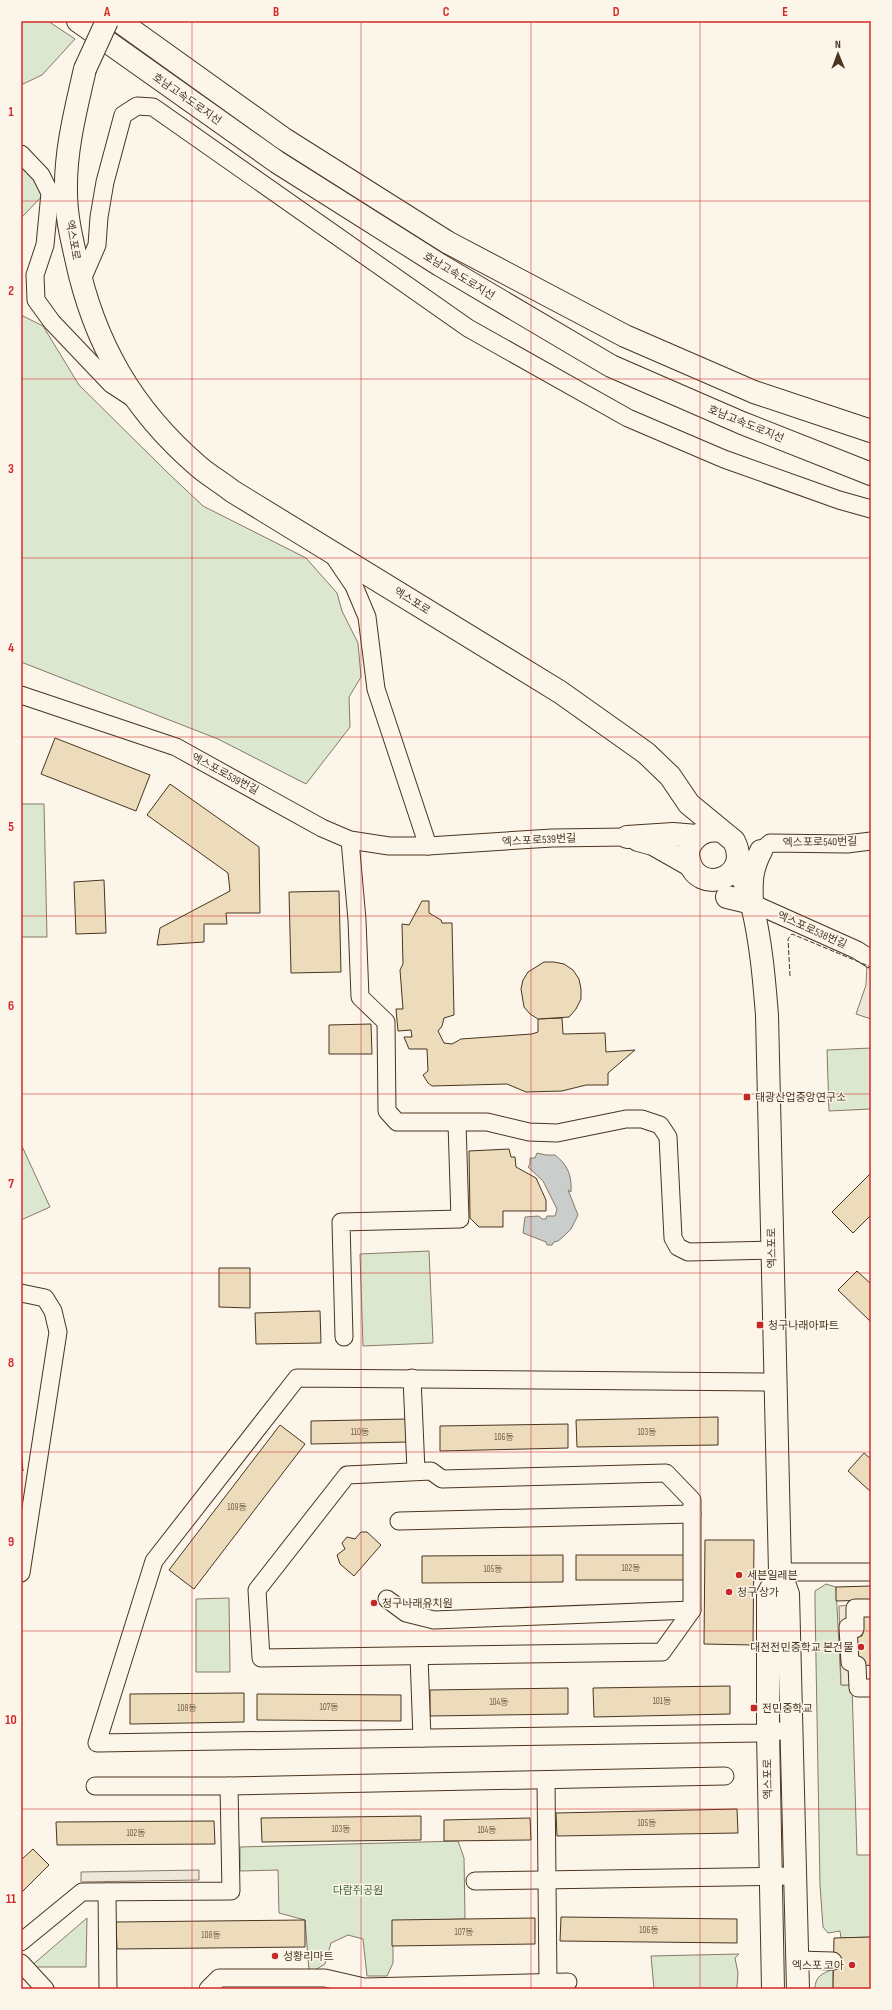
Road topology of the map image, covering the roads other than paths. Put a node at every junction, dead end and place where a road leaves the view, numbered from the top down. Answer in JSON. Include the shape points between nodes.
{"nodes":[{"id":1,"x":78,"y":21,"type":"edge"},
{"id":2,"x":107,"y":21,"type":"edge"},
{"id":3,"x":119,"y":21,"type":"edge"},
{"id":4,"x":21,"y":154,"type":"edge"},
{"id":5,"x":81,"y":282,"type":"junction"},
{"id":6,"x":136,"y":400,"type":"junction"},
{"id":7,"x":871,"y":431,"type":"edge"},
{"id":8,"x":871,"y":474,"type":"edge"},
{"id":9,"x":871,"y":509,"type":"edge"},
{"id":10,"x":332,"y":553,"type":"junction"},
{"id":11,"x":21,"y":695,"type":"edge"},
{"id":12,"x":689,"y":807,"type":"junction"},
{"id":13,"x":725,"y":833,"type":"junction"},
{"id":14,"x":665,"y":835,"type":"junction"},
{"id":15,"x":698,"y":835,"type":"junction"},
{"id":16,"x":627,"y":837,"type":"junction"},
{"id":17,"x":350,"y":840,"type":"junction"},
{"id":18,"x":871,"y":841,"type":"edge"},
{"id":19,"x":428,"y":846,"type":"junction"},
{"id":20,"x":765,"y":847,"type":"junction"},
{"id":21,"x":738,"y":860,"type":"junction"},
{"id":22,"x":690,"y":865,"type":"junction"},
{"id":23,"x":708,"y":880,"type":"junction"},
{"id":24,"x":754,"y":914,"type":"junction"},
{"id":25,"x":871,"y":959,"type":"edge"},
{"id":26,"x":457,"y":1123,"type":"junction"},
{"id":27,"x":772,"y":1250,"type":"junction"},
{"id":28,"x":21,"y":1293,"type":"edge"},
{"id":29,"x":344,"y":1337,"type":"dead end"},
{"id":30,"x":412,"y":1378,"type":"junction"},
{"id":31,"x":775,"y":1382,"type":"junction"},
{"id":32,"x":416,"y":1471,"type":"junction"},
{"id":33,"x":692,"y":1514,"type":"junction"},
{"id":34,"x":399,"y":1521,"type":"dead end"},
{"id":35,"x":780,"y":1572,"type":"junction"},
{"id":36,"x":871,"y":1572,"type":"edge"},
{"id":37,"x":21,"y":1573,"type":"edge"},
{"id":38,"x":387,"y":1599,"type":"dead end"},
{"id":39,"x":871,"y":1608,"type":"edge"},
{"id":40,"x":692,"y":1610,"type":"junction"},
{"id":41,"x":419,"y":1656,"type":"junction"},
{"id":42,"x":871,"y":1688,"type":"edge"},
{"id":43,"x":792,"y":1730,"type":"junction"},
{"id":44,"x":768,"y":1732,"type":"junction"},
{"id":45,"x":422,"y":1738,"type":"junction"},
{"id":46,"x":725,"y":1776,"type":"dead end"},
{"id":47,"x":546,"y":1780,"type":"junction"},
{"id":48,"x":95,"y":1786,"type":"dead end"},
{"id":49,"x":230,"y":1786,"type":"junction"},
{"id":50,"x":770,"y":1876,"type":"junction"},
{"id":51,"x":795,"y":1876,"type":"junction"},
{"id":52,"x":547,"y":1880,"type":"junction"},
{"id":53,"x":475,"y":1881,"type":"dead end"},
{"id":54,"x":107,"y":1892,"type":"junction"},
{"id":55,"x":21,"y":1942,"type":"edge"},
{"id":56,"x":798,"y":1960,"type":"junction"},
{"id":57,"x":833,"y":1960,"type":"dead end"},
{"id":58,"x":21,"y":1963,"type":"edge"},
{"id":59,"x":548,"y":1982,"type":"junction"},
{"id":60,"x":568,"y":1982,"type":"dead end"},
{"id":61,"x":325,"y":1983,"type":"edge"},
{"id":62,"x":45,"y":1989,"type":"edge"},
{"id":63,"x":108,"y":1989,"type":"edge"},
{"id":64,"x":208,"y":1989,"type":"edge"},
{"id":65,"x":773,"y":1989,"type":"edge"},
{"id":66,"x":798,"y":1989,"type":"edge"}],
"edges":[{"from":1,"to":8,"type":"main road","name":"호남고속도로지선","via":[[277,162],[440,265],[611,366],[742,423]]},
{"from":2,"to":5,"type":"main road","name":"엑스포로","bridge":true,"via":[[84,69],[73,119],[66,192],[69,225]]},
{"from":3,"to":7,"type":"main road","name":"호남고속도로지선","via":[[284,139],[447,242],[625,336],[754,392]]},
{"from":4,"to":6,"type":"street","name":"엑스포로","via":[[40,175],[50,193],[45,245],[35,275],[36,300],[52,322],[111,384]]},
{"from":5,"to":6,"type":"main road","name":"엑스포로","via":[[112,363]]},
{"from":5,"to":9,"type":"street","via":[[97,245],[105,182],[123,115],[137,106],[153,107],[468,328],[628,418],[724,459]]},
{"from":6,"to":10,"type":"main road","name":"엑스포로","via":[[162,432],[198,466],[232,491]]},
{"from":10,"to":12,"type":"main road","name":"엑스포로","via":[[560,692],[646,754],[670,776]]},
{"from":10,"to":19,"type":"street","via":[[354,586],[367,617],[376,689]]},
{"from":11,"to":17,"type":"street","name":"엑스포로539번길","via":[[176,747],[322,828]]},
{"from":12,"to":13,"type":"main road"},
{"from":12,"to":14,"type":"main road","via":[[681,825]]},
{"from":12,"to":15,"type":"main road"},
{"from":13,"to":15,"type":"main road","via":[[714,830]]},
{"from":13,"to":20,"type":"main road"},
{"from":13,"to":21,"type":"main road","via":[[738,848]]},
{"from":14,"to":15,"type":"main road"},
{"from":14,"to":16,"type":"main road"},
{"from":15,"to":22,"type":"main road","via":[[689,850]]},
{"from":16,"to":19,"type":"street","name":"엑스포로539번길","via":[[552,838]]},
{"from":16,"to":22,"type":"main road","via":[[653,844]]},
{"from":17,"to":19,"type":"street","name":"엑스포로539번길","via":[[389,846]]},
{"from":17,"to":26,"type":"street","via":[[360,997],[386,1022],[387,1111],[398,1122]]},
{"from":18,"to":20,"type":"street","name":"엑스포로540번길"},
{"from":20,"to":21,"type":"main road"},
{"from":20,"to":24,"type":"main road","via":[[754,865],[751,880]]},
{"from":21,"to":23,"type":"main road","via":[[732,872],[726,877]]},
{"from":21,"to":24,"type":"main road"},
{"from":22,"to":23,"type":"main road","via":[[695,872]]},
{"from":23,"to":24,"type":"main road","via":[[726,897]]},
{"from":24,"to":25,"type":"street","name":"엑스포로538번길","via":[[857,950]]},
{"from":24,"to":27,"type":"main road","name":"엑스포로","via":[[763,961],[767,1015]]},
{"from":26,"to":27,"type":"street","via":[[487,1122],[529,1132],[557,1133],[626,1119],[642,1119],[660,1125],[668,1137],[674,1238],[678,1247],[688,1252]]},
{"from":26,"to":29,"type":"street","via":[[460,1219],[341,1222]]},
{"from":27,"to":31,"type":"main road","name":"엑스포로"},
{"from":28,"to":37,"type":"street","via":[[45,1298],[53,1311],[58,1332]]},
{"from":30,"to":31,"type":"street"},
{"from":30,"to":32,"type":"street"},
{"from":30,"to":45,"type":"street","via":[[297,1378],[154,1561],[97,1743]]},
{"from":31,"to":35,"type":"main road","name":"엑스포로"},
{"from":32,"to":33,"type":"street","via":[[431,1471],[442,1480],[666,1473],[692,1500]]},
{"from":32,"to":41,"type":"street","via":[[347,1476],[257,1590],[261,1658]]},
{"from":33,"to":34,"type":"street"},
{"from":33,"to":40,"type":"street"},
{"from":35,"to":36,"type":"street"},
{"from":35,"to":43,"type":"main road","name":"엑스포로","via":[[788,1594]]},
{"from":35,"to":44,"type":"main road","name":"엑스포로","via":[[768,1594]]},
{"from":38,"to":40,"type":"street","via":[[406,1613],[434,1620]]},
{"from":39,"to":42,"type":"street","via":[[855,1608],[855,1629],[848,1627],[850,1662],[857,1665],[858,1688]]},
{"from":40,"to":41,"type":"street","via":[[662,1652]]},
{"from":41,"to":45,"type":"street"},
{"from":43,"to":44,"type":"street"},
{"from":43,"to":51,"type":"main road","name":"엑스포로"},
{"from":44,"to":45,"type":"street"},
{"from":44,"to":50,"type":"main road","name":"엑스포로"},
{"from":46,"to":47,"type":"street"},
{"from":47,"to":49,"type":"street"},
{"from":47,"to":52,"type":"street"},
{"from":48,"to":49,"type":"street"},
{"from":49,"to":54,"type":"street","via":[[231,1891]]},
{"from":50,"to":51,"type":"street"},
{"from":50,"to":52,"type":"street"},
{"from":50,"to":65,"type":"main road","name":"엑스포로"},
{"from":51,"to":56,"type":"main road","name":"엑스포로"},
{"from":52,"to":53,"type":"street"},
{"from":52,"to":59,"type":"street"},
{"from":54,"to":55,"type":"street","via":[[82,1892]]},
{"from":54,"to":63,"type":"street"},
{"from":56,"to":57,"type":"street"},
{"from":56,"to":66,"type":"main road","name":"엑스포로"},
{"from":58,"to":62,"type":"street"},
{"from":59,"to":60,"type":"street"},
{"from":59,"to":61,"type":"street","via":[[364,1987]]},
{"from":61,"to":64,"type":"street","via":[[219,1978]]}]}
